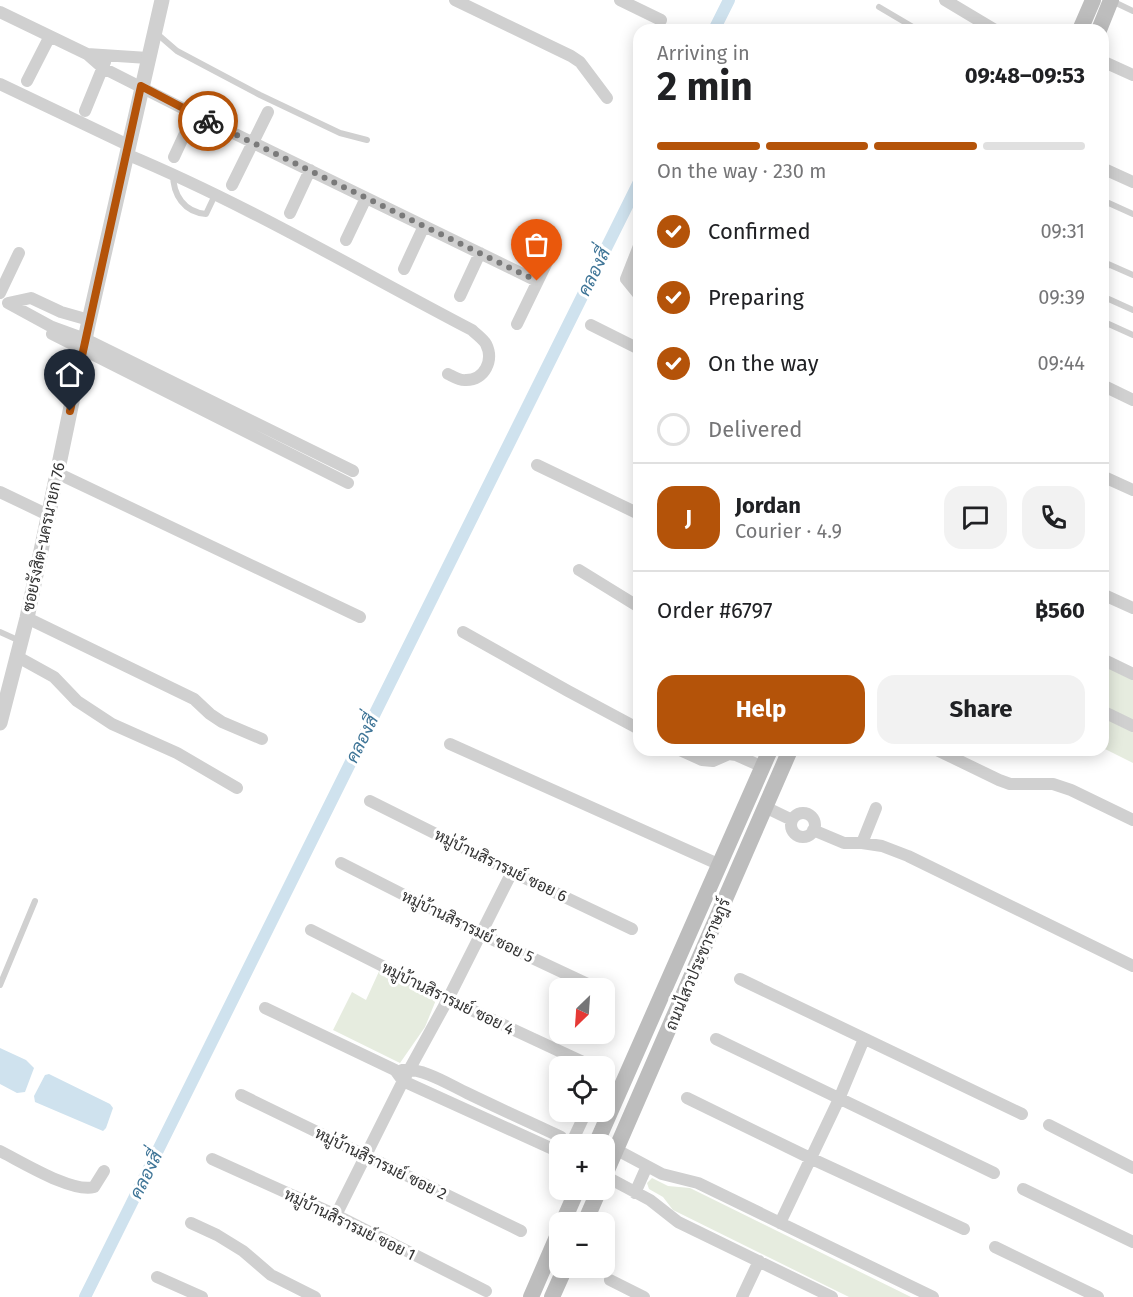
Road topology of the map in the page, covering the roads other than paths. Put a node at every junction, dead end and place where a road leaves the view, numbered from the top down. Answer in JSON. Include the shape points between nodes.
{"nodes":[{"id":1,"x":162,"y":0,"type":"edge"},
{"id":2,"x":455,"y":0,"type":"edge"},
{"id":3,"x":620,"y":0,"type":"edge"},
{"id":4,"x":945,"y":0,"type":"edge"},
{"id":5,"x":1093,"y":0,"type":"edge"},
{"id":6,"x":1111,"y":0,"type":"edge"},
{"id":7,"x":879,"y":7,"type":"dead end"},
{"id":8,"x":1133,"y":11,"type":"edge"},
{"id":9,"x":0,"y":12,"type":"edge"},
{"id":10,"x":661,"y":20,"type":"dead end"},
{"id":11,"x":908,"y":24,"type":"edge"},
{"id":12,"x":974,"y":24,"type":"edge"},
{"id":13,"x":1083,"y":24,"type":"edge"},
{"id":14,"x":1101,"y":24,"type":"edge"},
{"id":15,"x":154,"y":32,"type":"junction"},
{"id":16,"x":50,"y":36,"type":"junction"},
{"id":17,"x":87,"y":54,"type":"junction"},
{"id":18,"x":107,"y":55,"type":"junction"},
{"id":19,"x":148,"y":58,"type":"junction"},
{"id":20,"x":1109,"y":64,"type":"edge"},
{"id":21,"x":103,"y":68,"type":"junction"},
{"id":22,"x":1133,"y":75,"type":"edge"},
{"id":23,"x":27,"y":81,"type":"dead end"},
{"id":24,"x":0,"y":84,"type":"edge"},
{"id":25,"x":141,"y":86,"type":"junction"},
{"id":26,"x":607,"y":98,"type":"dead end"},
{"id":27,"x":85,"y":111,"type":"dead end"},
{"id":28,"x":268,"y":112,"type":"dead end"},
{"id":29,"x":194,"y":114,"type":"junction"},
{"id":30,"x":367,"y":140,"type":"dead end"},
{"id":31,"x":252,"y":142,"type":"junction"},
{"id":32,"x":127,"y":149,"type":"junction"},
{"id":33,"x":174,"y":157,"type":"dead end"},
{"id":34,"x":310,"y":170,"type":"junction"},
{"id":35,"x":1109,"y":171,"type":"edge"},
{"id":36,"x":173,"y":174,"type":"junction"},
{"id":37,"x":1133,"y":182,"type":"edge"},
{"id":38,"x":232,"y":185,"type":"dead end"},
{"id":39,"x":215,"y":195,"type":"junction"},
{"id":40,"x":366,"y":198,"type":"junction"},
{"id":41,"x":1109,"y":203,"type":"edge"},
{"id":42,"x":290,"y":213,"type":"dead end"},
{"id":43,"x":1133,"y":214,"type":"edge"},
{"id":44,"x":424,"y":226,"type":"junction"},
{"id":45,"x":346,"y":240,"type":"dead end"},
{"id":46,"x":19,"y":253,"type":"dead end"},
{"id":47,"x":480,"y":253,"type":"junction"},
{"id":48,"x":550,"y":256,"type":"dead end"},
{"id":49,"x":633,"y":261,"type":"edge"},
{"id":50,"x":1109,"y":264,"type":"edge"},
{"id":51,"x":404,"y":268,"type":"dead end"},
{"id":52,"x":1133,"y":275,"type":"edge"},
{"id":53,"x":537,"y":281,"type":"junction"},
{"id":54,"x":633,"y":288,"type":"edge"},
{"id":55,"x":0,"y":292,"type":"edge"},
{"id":56,"x":460,"y":296,"type":"dead end"},
{"id":57,"x":1109,"y":299,"type":"edge"},
{"id":58,"x":3,"y":304,"type":"edge"},
{"id":59,"x":1133,"y":310,"type":"edge"},
{"id":60,"x":89,"y":320,"type":"junction"},
{"id":61,"x":518,"y":324,"type":"dead end"},
{"id":62,"x":1109,"y":324,"type":"edge"},
{"id":63,"x":591,"y":325,"type":"dead end"},
{"id":64,"x":1133,"y":335,"type":"edge"},
{"id":65,"x":84,"y":344,"type":"junction"},
{"id":66,"x":633,"y":346,"type":"edge"},
{"id":67,"x":448,"y":374,"type":"dead end"},
{"id":68,"x":1109,"y":388,"type":"edge"},
{"id":69,"x":1133,"y":400,"type":"edge"},
{"id":70,"x":537,"y":465,"type":"dead end"},
{"id":71,"x":57,"y":473,"type":"junction"},
{"id":72,"x":350,"y":477,"type":"dead end"},
{"id":73,"x":1109,"y":479,"type":"edge"},
{"id":74,"x":1133,"y":490,"type":"edge"},
{"id":75,"x":0,"y":492,"type":"edge"},
{"id":76,"x":633,"y":511,"type":"edge"},
{"id":77,"x":48,"y":515,"type":"junction"},
{"id":78,"x":579,"y":570,"type":"dead end"},
{"id":79,"x":1109,"y":597,"type":"edge"},
{"id":80,"x":633,"y":603,"type":"edge"},
{"id":81,"x":1133,"y":608,"type":"edge"},
{"id":82,"x":360,"y":617,"type":"dead end"},
{"id":83,"x":27,"y":618,"type":"junction"},
{"id":84,"x":0,"y":632,"type":"edge"},
{"id":85,"x":463,"y":632,"type":"dead end"},
{"id":86,"x":20,"y":641,"type":"junction"},
{"id":87,"x":16,"y":656,"type":"junction"},
{"id":88,"x":1109,"y":662,"type":"edge"},
{"id":89,"x":1133,"y":674,"type":"edge"},
{"id":90,"x":1109,"y":714,"type":"edge"},
{"id":91,"x":0,"y":723,"type":"edge"},
{"id":92,"x":633,"y":726,"type":"edge"},
{"id":93,"x":1133,"y":726,"type":"edge"},
{"id":94,"x":262,"y":740,"type":"dead end"},
{"id":95,"x":450,"y":744,"type":"dead end"},
{"id":96,"x":693,"y":756,"type":"edge"},
{"id":97,"x":724,"y":756,"type":"edge"},
{"id":98,"x":738,"y":756,"type":"edge"},
{"id":99,"x":768,"y":756,"type":"edge"},
{"id":100,"x":787,"y":756,"type":"edge"},
{"id":101,"x":953,"y":756,"type":"edge"},
{"id":102,"x":763,"y":767,"type":"junction"},
{"id":103,"x":237,"y":788,"type":"dead end"},
{"id":104,"x":370,"y":801,"type":"dead end"},
{"id":105,"x":765,"y":807,"type":"junction"},
{"id":106,"x":876,"y":808,"type":"dead end"},
{"id":107,"x":1133,"y":820,"type":"edge"},
{"id":108,"x":862,"y":843,"type":"junction"},
{"id":109,"x":341,"y":863,"type":"dead end"},
{"id":110,"x":718,"y":864,"type":"junction"},
{"id":111,"x":512,"y":872,"type":"junction"},
{"id":112,"x":35,"y":901,"type":"dead end"},
{"id":113,"x":632,"y":929,"type":"dead end"},
{"id":114,"x":311,"y":930,"type":"dead end"},
{"id":115,"x":481,"y":934,"type":"junction"},
{"id":116,"x":1133,"y":966,"type":"edge"},
{"id":117,"x":575,"y":978,"type":"edge"},
{"id":118,"x":740,"y":979,"type":"dead end"},
{"id":119,"x":0,"y":984,"type":"edge"},
{"id":120,"x":448,"y":999,"type":"junction"},
{"id":121,"x":266,"y":1008,"type":"dead end"},
{"id":122,"x":649,"y":1023,"type":"junction"},
{"id":123,"x":668,"y":1031,"type":"junction"},
{"id":124,"x":716,"y":1039,"type":"dead end"},
{"id":125,"x":864,"y":1039,"type":"junction"},
{"id":126,"x":570,"y":1056,"type":"edge"},
{"id":127,"x":410,"y":1069,"type":"junction"},
{"id":128,"x":395,"y":1070,"type":"junction"},
{"id":129,"x":403,"y":1081,"type":"junction"},
{"id":130,"x":465,"y":1093,"type":"junction"},
{"id":131,"x":241,"y":1095,"type":"dead end"},
{"id":132,"x":687,"y":1098,"type":"dead end"},
{"id":133,"x":839,"y":1099,"type":"junction"},
{"id":134,"x":459,"y":1106,"type":"junction"},
{"id":135,"x":512,"y":1114,"type":"junction"},
{"id":136,"x":1022,"y":1114,"type":"dead end"},
{"id":137,"x":1049,"y":1125,"type":"dead end"},
{"id":138,"x":507,"y":1128,"type":"junction"},
{"id":139,"x":555,"y":1134,"type":"edge"},
{"id":140,"x":600,"y":1134,"type":"edge"},
{"id":141,"x":549,"y":1147,"type":"edge"},
{"id":142,"x":617,"y":1150,"type":"junction"},
{"id":143,"x":0,"y":1151,"type":"edge"},
{"id":144,"x":615,"y":1154,"type":"edge"},
{"id":145,"x":366,"y":1155,"type":"junction"},
{"id":146,"x":810,"y":1158,"type":"junction"},
{"id":147,"x":212,"y":1159,"type":"dead end"},
{"id":148,"x":647,"y":1166,"type":"junction"},
{"id":149,"x":1133,"y":1168,"type":"edge"},
{"id":150,"x":104,"y":1171,"type":"dead end"},
{"id":151,"x":993,"y":1173,"type":"dead end"},
{"id":152,"x":615,"y":1182,"type":"edge"},
{"id":153,"x":1023,"y":1189,"type":"dead end"},
{"id":154,"x":635,"y":1193,"type":"junction"},
{"id":155,"x":336,"y":1215,"type":"junction"},
{"id":156,"x":780,"y":1222,"type":"junction"},
{"id":157,"x":191,"y":1223,"type":"dead end"},
{"id":158,"x":964,"y":1229,"type":"dead end"},
{"id":159,"x":521,"y":1231,"type":"dead end"},
{"id":160,"x":1133,"y":1242,"type":"edge"},
{"id":161,"x":995,"y":1247,"type":"dead end"},
{"id":162,"x":549,"y":1255,"type":"edge"},
{"id":163,"x":759,"y":1261,"type":"junction"},
{"id":164,"x":157,"y":1276,"type":"dead end"},
{"id":165,"x":561,"y":1278,"type":"edge"},
{"id":166,"x":610,"y":1281,"type":"dead end"},
{"id":167,"x":486,"y":1291,"type":"dead end"},
{"id":168,"x":202,"y":1297,"type":"edge"},
{"id":169,"x":315,"y":1297,"type":"edge"},
{"id":170,"x":531,"y":1297,"type":"edge"},
{"id":171,"x":552,"y":1297,"type":"edge"},
{"id":172,"x":644,"y":1297,"type":"edge"},
{"id":173,"x":742,"y":1297,"type":"edge"},
{"id":174,"x":832,"y":1297,"type":"edge"},
{"id":175,"x":933,"y":1297,"type":"edge"},
{"id":176,"x":1098,"y":1297,"type":"edge"}],
"edges":[{"from":1,"to":15,"type":"street","name":"ซอยรังสิต-นครนายก 76"},
{"from":2,"to":26,"type":"street","via":[[572,56]]},
{"from":3,"to":10,"type":"street"},
{"from":4,"to":12,"type":"street"},
{"from":5,"to":13,"type":"main road"},
{"from":6,"to":8,"type":"lane"},
{"from":6,"to":14,"type":"main road"},
{"from":7,"to":11,"type":"lane"},
{"from":9,"to":16,"type":"street"},
{"from":15,"to":19,"type":"street","name":"ซอยรังสิต-นครนายก 76"},
{"from":15,"to":30,"type":"lane","via":[[177,51],[260,95],[340,133]]},
{"from":16,"to":17,"type":"street"},
{"from":16,"to":23,"type":"street"},
{"from":17,"to":18,"type":"street"},
{"from":17,"to":21,"type":"street"},
{"from":18,"to":19,"type":"street"},
{"from":18,"to":21,"type":"street"},
{"from":19,"to":25,"type":"street","name":"ซอยรังสิต-นครนายก 76"},
{"from":20,"to":22,"type":"street"},
{"from":21,"to":25,"type":"street"},
{"from":21,"to":27,"type":"street"},
{"from":24,"to":32,"type":"street"},
{"from":25,"to":29,"type":"street"},
{"from":25,"to":32,"type":"street","name":"ซอยรังสิต-นครนายก 76"},
{"from":28,"to":31,"type":"street"},
{"from":29,"to":31,"type":"street"},
{"from":29,"to":33,"type":"street"},
{"from":31,"to":34,"type":"street"},
{"from":31,"to":38,"type":"street"},
{"from":32,"to":36,"type":"street"},
{"from":32,"to":60,"type":"street","name":"ซอยรังสิต-นครนายก 76"},
{"from":34,"to":40,"type":"street"},
{"from":34,"to":42,"type":"street"},
{"from":35,"to":37,"type":"street"},
{"from":36,"to":39,"type":"street"},
{"from":36,"to":39,"type":"lane","via":[[178,198],[190,209],[206,214]]},
{"from":39,"to":67,"type":"street","via":[[472,330],[489,351],[488,366],[469,381]]},
{"from":40,"to":44,"type":"street"},
{"from":40,"to":45,"type":"street"},
{"from":41,"to":43,"type":"lane"},
{"from":44,"to":47,"type":"street"},
{"from":44,"to":51,"type":"street"},
{"from":46,"to":55,"type":"street"},
{"from":47,"to":53,"type":"street"},
{"from":47,"to":56,"type":"street"},
{"from":48,"to":53,"type":"street"},
{"from":49,"to":54,"type":"street","via":[[626,279]]},
{"from":50,"to":52,"type":"lane"},
{"from":53,"to":61,"type":"street"},
{"from":57,"to":59,"type":"lane"},
{"from":58,"to":60,"type":"street","via":[[31,298]]},
{"from":58,"to":65,"type":"street"},
{"from":60,"to":65,"type":"street","name":"ซอยรังสิต-นครนายก 76"},
{"from":62,"to":64,"type":"lane"},
{"from":63,"to":66,"type":"street"},
{"from":65,"to":71,"type":"street","name":"ซอยรังสิต-นครนายก 76"},
{"from":65,"to":72,"type":"street"},
{"from":68,"to":69,"type":"street"},
{"from":70,"to":76,"type":"street"},
{"from":71,"to":77,"type":"street","name":"ซอยรังสิต-นครนายก 76"},
{"from":71,"to":82,"type":"street"},
{"from":73,"to":74,"type":"street"},
{"from":75,"to":77,"type":"street"},
{"from":77,"to":83,"type":"street","name":"ซอยรังสิต-นครนายก 76"},
{"from":78,"to":80,"type":"street"},
{"from":79,"to":81,"type":"street"},
{"from":83,"to":86,"type":"street","name":"ซอยรังสิต-นครนายก 76"},
{"from":83,"to":94,"type":"street","via":[[194,699],[222,722]]},
{"from":84,"to":86,"type":"lane"},
{"from":85,"to":92,"type":"street"},
{"from":86,"to":87,"type":"street","name":"ซอยรังสิต-นครนายก 76"},
{"from":87,"to":91,"type":"street","name":"ซอยรังสิต-นครนายก 76"},
{"from":87,"to":103,"type":"street","via":[[54,677],[77,701],[112,724],[177,753]]},
{"from":88,"to":89,"type":"street"},
{"from":90,"to":93,"type":"street"},
{"from":95,"to":110,"type":"street"},
{"from":96,"to":97,"type":"street","via":[[713,761]]},
{"from":98,"to":102,"type":"street"},
{"from":99,"to":102,"type":"main road","name":"ถนนไสวประชาราษฎร์"},
{"from":100,"to":105,"type":"main road","name":"ถนนไสวประชาราษฎร์"},
{"from":101,"to":107,"type":"street","via":[[1010,784],[1053,784],[1071,790]]},
{"from":102,"to":110,"type":"main road","name":"ถนนไสวประชาราษฎร์"},
{"from":104,"to":111,"type":"street","name":"หมู่บ้านสิรารมย์ ซอย 6"},
{"from":105,"to":108,"type":"street","via":[[792,820],[792,829],[798,836],[807,836],[813,830],[844,843]]},
{"from":105,"to":123,"type":"main road","name":"ถนนไสวประชาราษฎร์"},
{"from":106,"to":108,"type":"street"},
{"from":108,"to":116,"type":"street","via":[[908,856]]},
{"from":109,"to":115,"type":"street","name":"หมู่บ้านสิรารมย์ ซอย 5"},
{"from":110,"to":122,"type":"main road","name":"ถนนไสวประชาราษฎร์"},
{"from":111,"to":113,"type":"street","name":"หมู่บ้านสิรารมย์ ซอย 6"},
{"from":111,"to":115,"type":"street"},
{"from":112,"to":119,"type":"lane"},
{"from":114,"to":120,"type":"street","name":"หมู่บ้านสิรารมย์ ซอย 4"},
{"from":115,"to":117,"type":"street","name":"หมู่บ้านสิรารมย์ ซอย 5"},
{"from":115,"to":120,"type":"street"},
{"from":118,"to":125,"type":"street"},
{"from":120,"to":126,"type":"street","name":"หมู่บ้านสิรารมย์ ซอย 4"},
{"from":120,"to":127,"type":"street"},
{"from":121,"to":128,"type":"street"},
{"from":122,"to":123,"type":"main road"},
{"from":122,"to":140,"type":"main road","name":"ถนนไสวประชาราษฎร์"},
{"from":123,"to":142,"type":"main road","name":"ถนนไสวประชาราษฎร์"},
{"from":124,"to":133,"type":"street"},
{"from":125,"to":133,"type":"street"},
{"from":125,"to":136,"type":"street"},
{"from":127,"to":128,"type":"street"},
{"from":127,"to":129,"type":"street"},
{"from":127,"to":130,"type":"street"},
{"from":128,"to":129,"type":"street"},
{"from":129,"to":134,"type":"street"},
{"from":129,"to":145,"type":"street"},
{"from":130,"to":134,"type":"street"},
{"from":130,"to":135,"type":"street"},
{"from":131,"to":145,"type":"street","name":"หมู่บ้านสิรารมย์ ซอย 2"},
{"from":132,"to":146,"type":"street"},
{"from":133,"to":146,"type":"street"},
{"from":133,"to":151,"type":"street"},
{"from":134,"to":138,"type":"street"},
{"from":135,"to":138,"type":"street"},
{"from":135,"to":139,"type":"street"},
{"from":137,"to":149,"type":"street"},
{"from":138,"to":141,"type":"street"},
{"from":142,"to":144,"type":"main road","name":"ถนนไสวประชาราษฎร์"},
{"from":142,"to":148,"type":"street"},
{"from":143,"to":150,"type":"street","via":[[83,1189],[94,1187]]},
{"from":145,"to":155,"type":"street"},
{"from":145,"to":159,"type":"street","name":"หมู่บ้านสิรารมย์ ซอย 2"},
{"from":146,"to":156,"type":"street"},
{"from":146,"to":158,"type":"street"},
{"from":147,"to":155,"type":"street","name":"หมู่บ้านสิรารมย์ ซอย 1"},
{"from":148,"to":154,"type":"street"},
{"from":148,"to":156,"type":"street","via":[[698,1183]]},
{"from":152,"to":154,"type":"street"},
{"from":153,"to":160,"type":"street"},
{"from":154,"to":163,"type":"street","via":[[678,1221]]},
{"from":155,"to":167,"type":"street","name":"หมู่บ้านสิรารมย์ ซอย 1"},
{"from":156,"to":175,"type":"street"},
{"from":157,"to":169,"type":"street","via":[[243,1251],[271,1275]]},
{"from":161,"to":176,"type":"street"},
{"from":162,"to":170,"type":"main road"},
{"from":163,"to":173,"type":"street"},
{"from":163,"to":174,"type":"street"},
{"from":164,"to":168,"type":"street"},
{"from":165,"to":171,"type":"main road"},
{"from":166,"to":172,"type":"street"}]}
